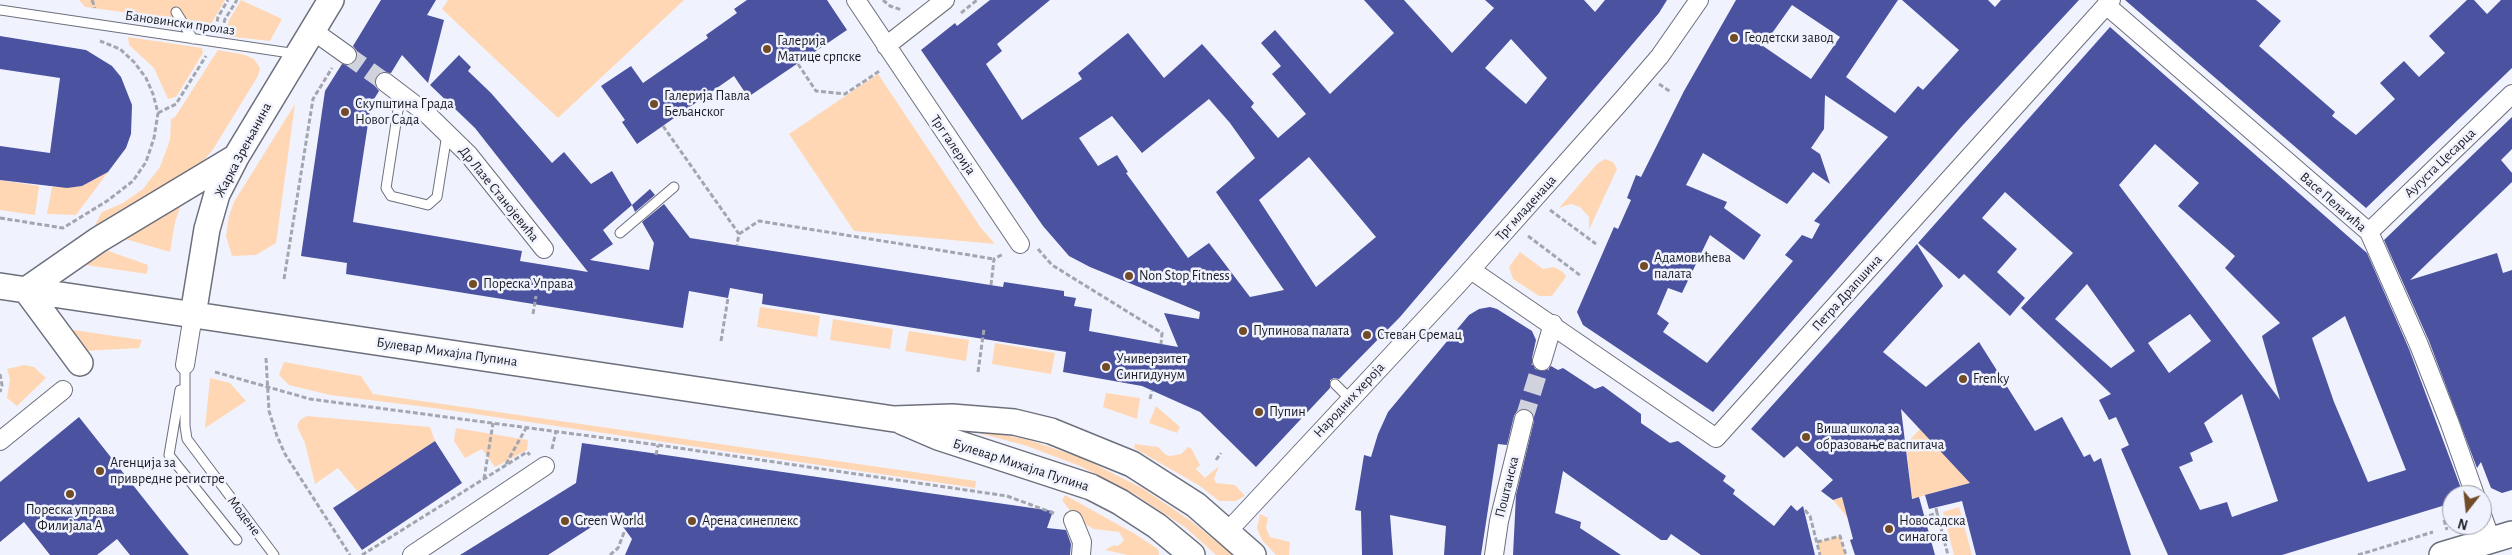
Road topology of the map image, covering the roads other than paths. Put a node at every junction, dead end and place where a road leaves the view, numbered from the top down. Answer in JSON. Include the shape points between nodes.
{"nodes":[{"id":1,"x":330,"y":0,"type":"edge"},
{"id":2,"x":856,"y":0,"type":"edge"},
{"id":3,"x":945,"y":0,"type":"edge"},
{"id":4,"x":1699,"y":0,"type":"edge"},
{"id":5,"x":2109,"y":3,"type":"edge"},
{"id":6,"x":0,"y":10,"type":"edge"},
{"id":7,"x":176,"y":12,"type":"dead end"},
{"id":8,"x":312,"y":30,"type":"junction"},
{"id":9,"x":193,"y":39,"type":"junction"},
{"id":10,"x":886,"y":46,"type":"junction"},
{"id":11,"x":297,"y":54,"type":"junction"},
{"id":12,"x":341,"y":59,"type":"tunnel mouth"},
{"id":13,"x":385,"y":82,"type":"tunnel mouth"},
{"id":14,"x":2512,"y":94,"type":"edge"},
{"id":15,"x":406,"y":97,"type":"junction"},
{"id":16,"x":447,"y":134,"type":"junction"},
{"id":17,"x":236,"y":157,"type":"junction"},
{"id":18,"x":674,"y":187,"type":"dead end"},
{"id":19,"x":620,"y":232,"type":"dead end"},
{"id":20,"x":2369,"y":232,"type":"junction"},
{"id":21,"x":1028,"y":245,"type":"road end"},
{"id":22,"x":544,"y":249,"type":"dead end"},
{"id":23,"x":1471,"y":270,"type":"junction"},
{"id":24,"x":0,"y":286,"type":"edge"},
{"id":25,"x":26,"y":290,"type":"junction"},
{"id":26,"x":193,"y":315,"type":"junction"},
{"id":27,"x":1553,"y":324,"type":"junction"},
{"id":28,"x":1542,"y":361,"type":"tunnel mouth"},
{"id":29,"x":80,"y":363,"type":"dead end"},
{"id":30,"x":185,"y":365,"type":"junction"},
{"id":31,"x":1335,"y":384,"type":"dead end"},
{"id":32,"x":63,"y":390,"type":"dead end"},
{"id":33,"x":1350,"y":399,"type":"junction"},
{"id":34,"x":894,"y":419,"type":"junction"},
{"id":35,"x":1524,"y":419,"type":"tunnel mouth"},
{"id":36,"x":0,"y":441,"type":"edge"},
{"id":37,"x":545,"y":466,"type":"road end"},
{"id":38,"x":2471,"y":485,"type":"edge"},
{"id":39,"x":1073,"y":520,"type":"road end"},
{"id":40,"x":2492,"y":526,"type":"edge"},
{"id":41,"x":1228,"y":531,"type":"junction"},
{"id":42,"x":2502,"y":537,"type":"edge"},
{"id":43,"x":237,"y":540,"type":"dead end"},
{"id":44,"x":2445,"y":544,"type":"edge"},
{"id":45,"x":274,"y":555,"type":"edge"},
{"id":46,"x":412,"y":555,"type":"edge"},
{"id":47,"x":1081,"y":555,"type":"edge"},
{"id":48,"x":1192,"y":555,"type":"edge"},
{"id":49,"x":1252,"y":555,"type":"edge"},
{"id":50,"x":1494,"y":555,"type":"edge"}],
"edges":[{"from":1,"to":8,"type":"main road","name":"Жарка Зрењанина"},
{"from":2,"to":10,"type":"street","name":"Трг галерија"},
{"from":3,"to":10,"type":"street"},
{"from":4,"to":23,"type":"street","name":"Трг младенаца","via":[[1646,73]]},
{"from":5,"to":20,"type":"street","name":"Васе Пелагића"},
{"from":5,"to":27,"type":"street","name":"Петра Драпшина","via":[[1716,438]]},
{"from":6,"to":9,"type":"lane","name":"Бановински пролаз"},
{"from":7,"to":9,"type":"lane"},
{"from":8,"to":11,"type":"main road","name":"Жарка Зрењанина"},
{"from":8,"to":12,"type":"street"},
{"from":9,"to":11,"type":"lane","name":"Бановински пролаз"},
{"from":10,"to":21,"type":"street","name":"Трг галерија"},
{"from":11,"to":17,"type":"main road","name":"Жарка Зрењанина"},
{"from":13,"to":15,"type":"street","name":"Др Лазе Станојевића"},
{"from":14,"to":20,"type":"street","name":"Аугуста Цесарца"},
{"from":15,"to":16,"type":"street","name":"Др Лазе Станојевића"},
{"from":15,"to":16,"type":"lane","via":[[398,110],[386,188],[391,196],[428,205],[437,197]]},
{"from":16,"to":22,"type":"street","name":"Др Лазе Станојевића","via":[[469,155]]},
{"from":17,"to":25,"type":"main road","via":[[98,240]]},
{"from":17,"to":26,"type":"main road","name":"Жарка Зрењанина","via":[[216,194]]},
{"from":18,"to":19,"type":"lane"},
{"from":20,"to":38,"type":"street","name":"Васе Пелагића","via":[[2419,345]]},
{"from":23,"to":27,"type":"street"},
{"from":23,"to":33,"type":"street","name":"Народних хероја"},
{"from":24,"to":25,"type":"main road","name":"Булевар Михајла Пупина"},
{"from":25,"to":26,"type":"main road","name":"Булевар Михајла Пупина"},
{"from":25,"to":29,"type":"main road"},
{"from":26,"to":30,"type":"street","name":"Модене"},
{"from":26,"to":34,"type":"main road","name":"Булевар Михајла Пупина"},
{"from":27,"to":28,"type":"street"},
{"from":30,"to":43,"type":"lane","name":"Модене","via":[[169,455]]},
{"from":30,"to":45,"type":"lane","name":"Модене","via":[[187,439]]},
{"from":31,"to":33,"type":"lane"},
{"from":32,"to":36,"type":"street"},
{"from":33,"to":41,"type":"street","name":"Народних хероја"},
{"from":34,"to":41,"type":"main road","name":"Булевар Михајла Пупина","via":[[984,419],[1051,430],[1132,464],[1196,505]]},
{"from":34,"to":48,"type":"main road","name":"Булевар Михајла Пупина","via":[[938,437],[1091,487],[1157,526]]},
{"from":35,"to":50,"type":"street","name":"Поштанска"},
{"from":37,"to":46,"type":"street"},
{"from":39,"to":47,"type":"street","via":[[1082,542]]},
{"from":40,"to":42,"type":"street"},
{"from":41,"to":49,"type":"main road","name":"Булевар Михајла Пупина"},
{"from":42,"to":44,"type":"main road"}]}
